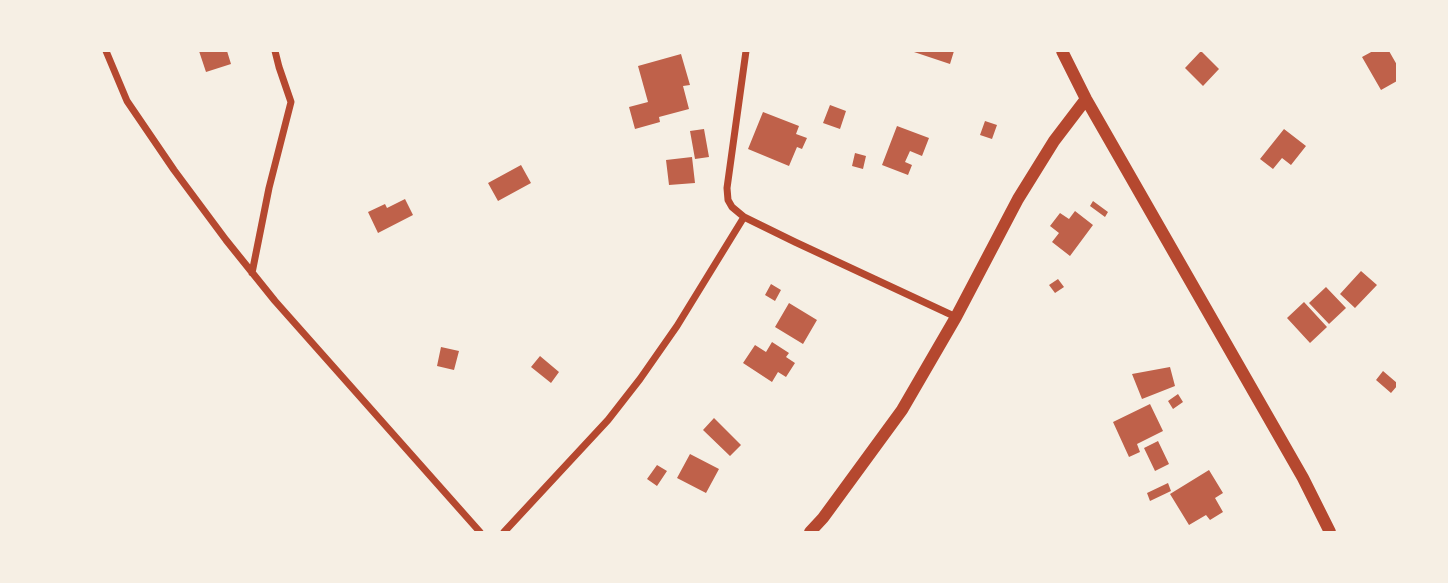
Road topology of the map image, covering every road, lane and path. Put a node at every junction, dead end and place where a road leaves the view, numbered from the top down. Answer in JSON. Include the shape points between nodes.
{"nodes":[{"id":1,"x":106,"y":51,"type":"edge"},
{"id":2,"x":275,"y":51,"type":"edge"},
{"id":3,"x":746,"y":51,"type":"edge"},
{"id":4,"x":1062,"y":51,"type":"edge"},
{"id":5,"x":1086,"y":99,"type":"junction"},
{"id":6,"x":744,"y":217,"type":"junction"},
{"id":7,"x":252,"y":273,"type":"junction"},
{"id":8,"x":956,"y":317,"type":"junction"},
{"id":9,"x":480,"y":532,"type":"edge"},
{"id":10,"x":505,"y":532,"type":"edge"},
{"id":11,"x":810,"y":532,"type":"edge"},
{"id":12,"x":1329,"y":532,"type":"edge"}],
"edges":[{"from":1,"to":7,"type":"street","via":[[127,101]]},
{"from":2,"to":7,"type":"street","via":[[291,102]]},
{"from":3,"to":6,"type":"street","via":[[727,188],[732,207]]},
{"from":4,"to":5,"type":"street"},
{"from":5,"to":8,"type":"street","via":[[1018,200]]},
{"from":5,"to":12,"type":"street","via":[[1297,466]]},
{"from":6,"to":8,"type":"street"},
{"from":6,"to":10,"type":"street","via":[[640,379]]},
{"from":7,"to":9,"type":"street"},
{"from":8,"to":11,"type":"street","via":[[902,410]]}]}
